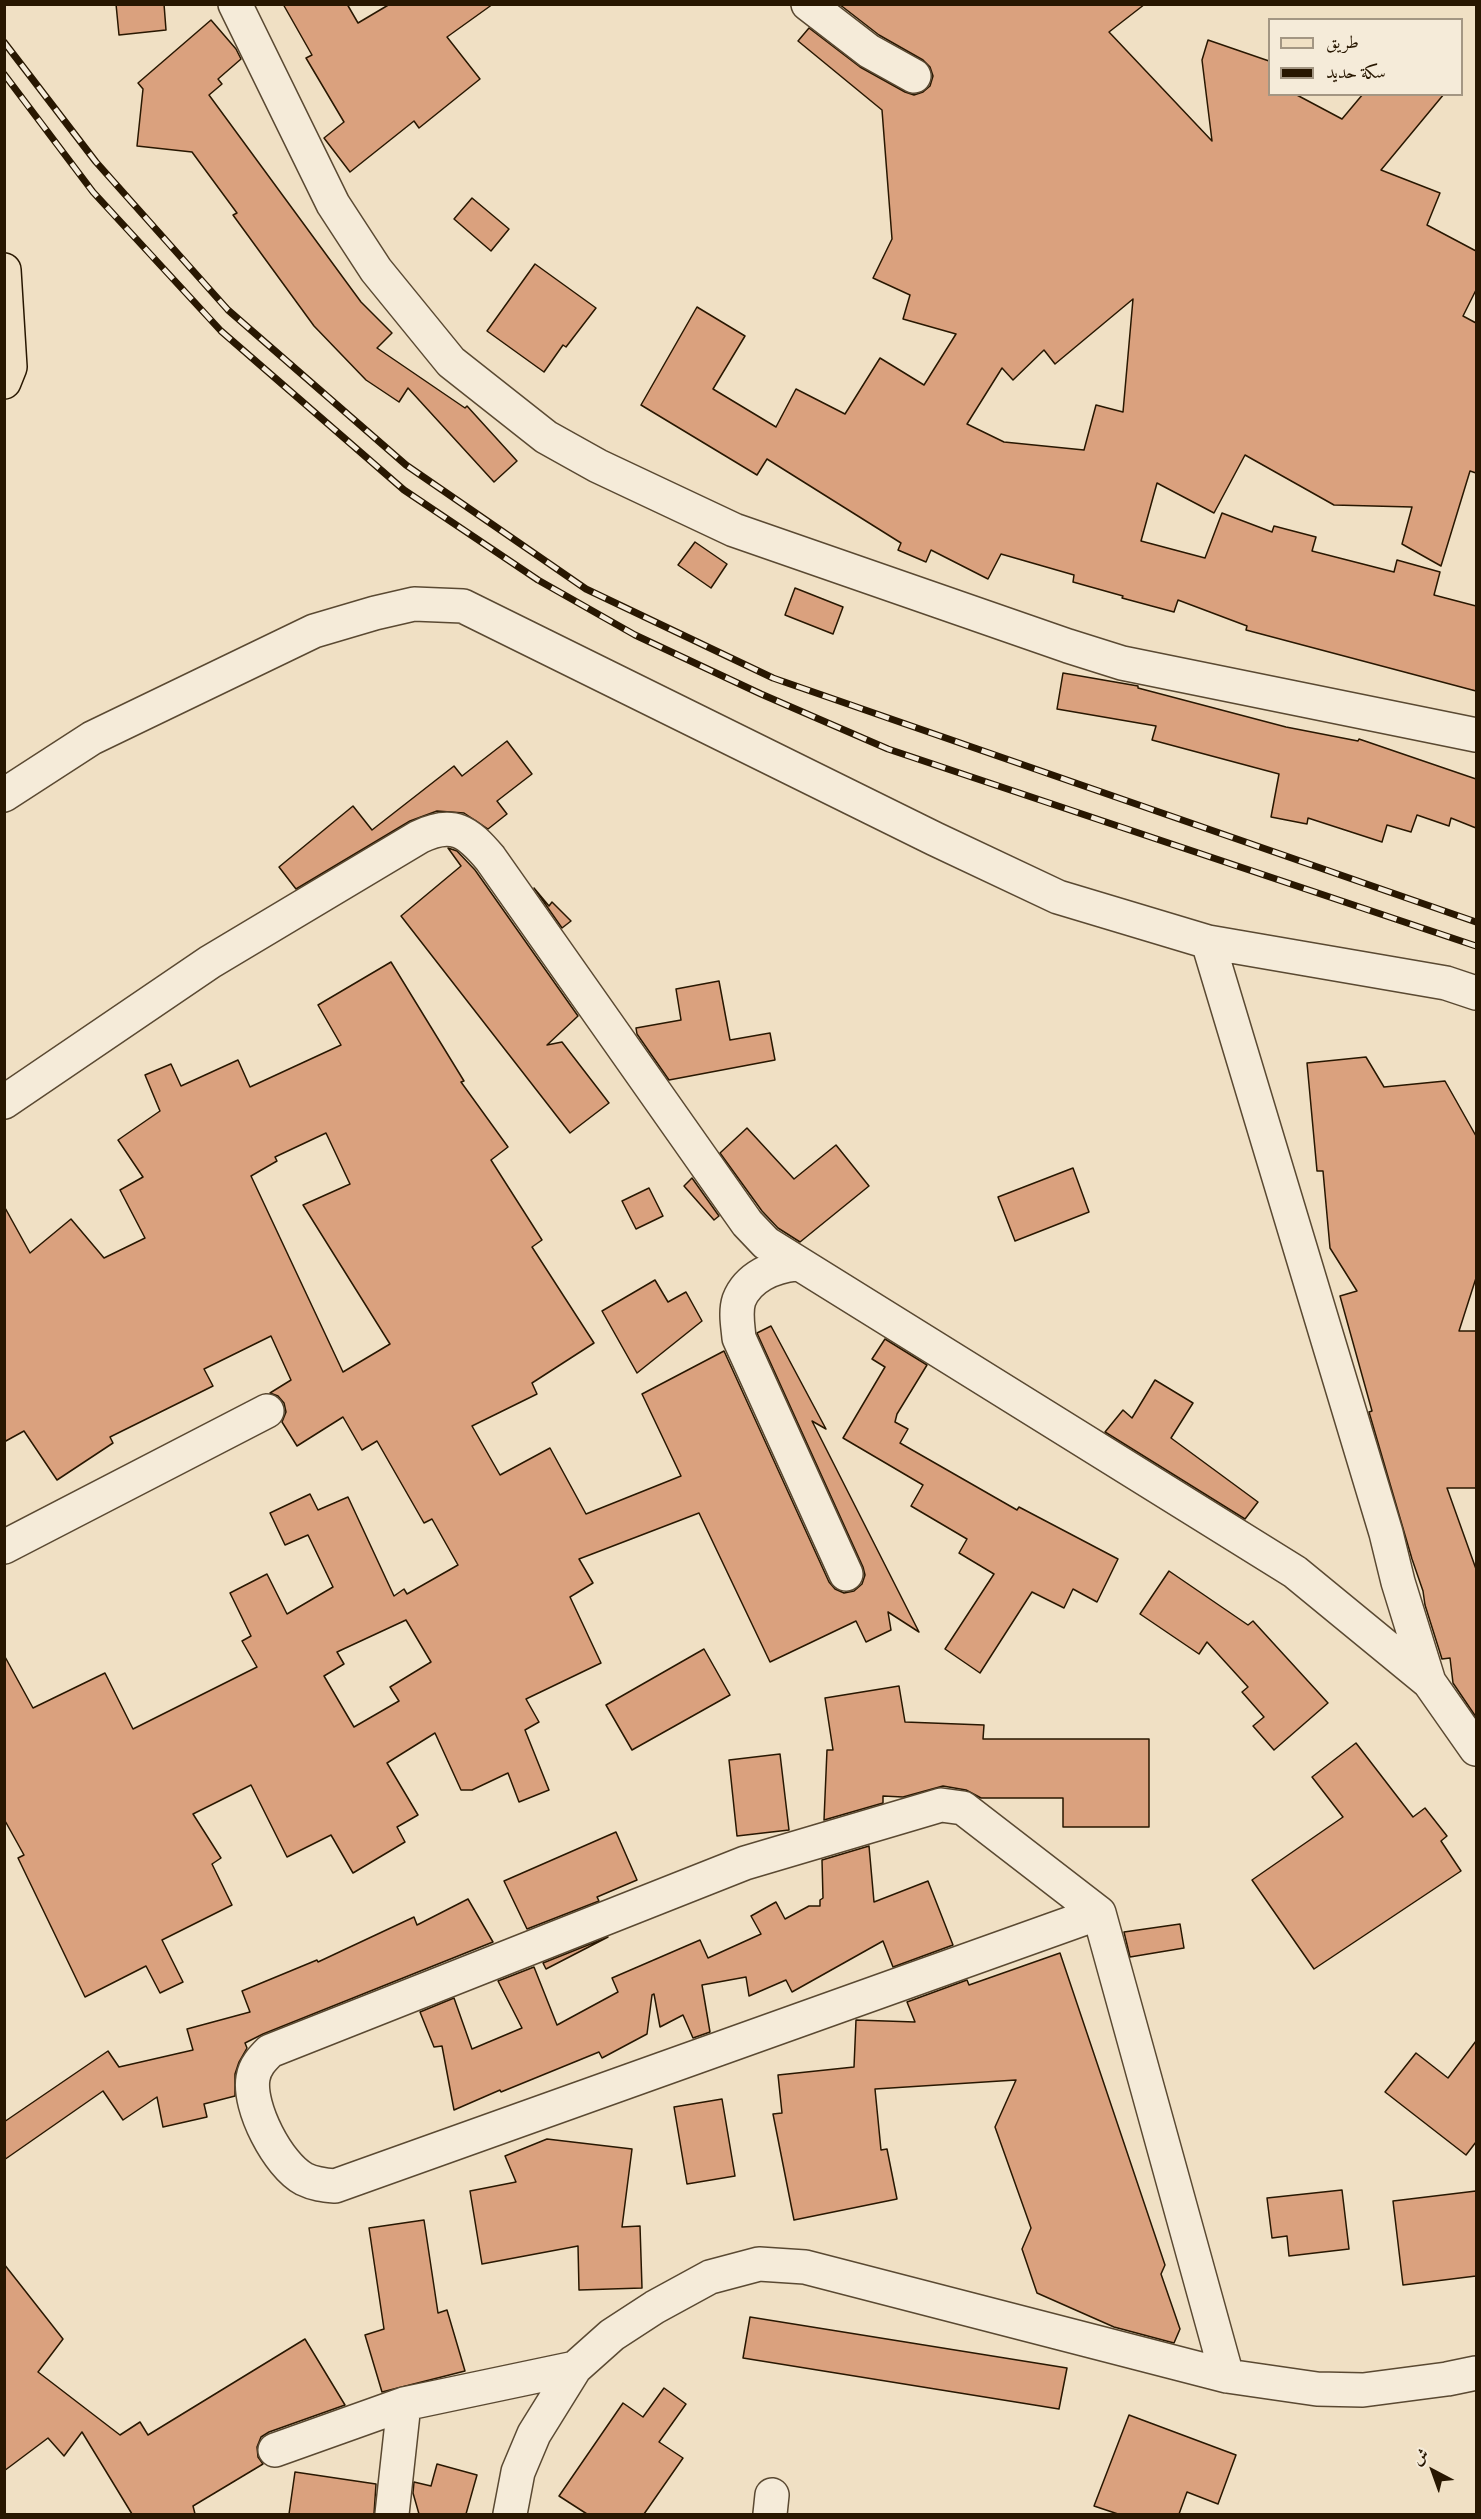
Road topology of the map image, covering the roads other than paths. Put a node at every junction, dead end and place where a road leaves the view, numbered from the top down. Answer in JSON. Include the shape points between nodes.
{"nodes":[{"id":1,"x":235,"y":4,"type":"edge"},
{"id":2,"x":808,"y":4,"type":"edge"},
{"id":3,"x":914,"y":76,"type":"dead end"},
{"id":4,"x":4,"y":270,"type":"edge"},
{"id":5,"x":4,"y":382,"type":"edge"},
{"id":6,"x":1476,"y":735,"type":"edge"},
{"id":7,"x":4,"y":795,"type":"edge"},
{"id":8,"x":1208,"y":942,"type":"junction"},
{"id":9,"x":1476,"y":993,"type":"edge"},
{"id":10,"x":4,"y":1102,"type":"edge"},
{"id":11,"x":796,"y":1264,"type":"junction"},
{"id":12,"x":267,"y":1411,"type":"dead end"},
{"id":13,"x":4,"y":1547,"type":"edge"},
{"id":14,"x":846,"y":1574,"type":"dead end"},
{"id":15,"x":1429,"y":1682,"type":"junction"},
{"id":16,"x":1476,"y":1749,"type":"edge"},
{"id":17,"x":1099,"y":1913,"type":"junction"},
{"id":18,"x":575,"y":2368,"type":"junction"},
{"id":19,"x":1476,"y":2373,"type":"edge"},
{"id":20,"x":1227,"y":2376,"type":"junction"},
{"id":21,"x":404,"y":2404,"type":"junction"},
{"id":22,"x":275,"y":2450,"type":"dead end"},
{"id":23,"x":392,"y":2514,"type":"edge"},
{"id":24,"x":510,"y":2514,"type":"edge"}],
"edges":[{"from":1,"to":6,"type":"street","via":[[333,204],[376,270],[452,362],[546,437],[734,530],[1068,646],[1122,663]]},
{"from":2,"to":3,"type":"street","via":[[869,51]]},
{"from":4,"to":5,"type":"main road","via":[[10,367]]},
{"from":7,"to":8,"type":"street","via":[[92,738],[315,631],[414,604],[463,606],[1058,897]]},
{"from":8,"to":9,"type":"street","via":[[1446,983]]},
{"from":8,"to":15,"type":"street"},
{"from":10,"to":11,"type":"street","via":[[210,962],[419,837],[447,828],[473,838],[490,858],[747,1223],[766,1243]]},
{"from":11,"to":14,"type":"street","via":[[766,1271],[739,1299],[739,1338]]},
{"from":11,"to":15,"type":"street","via":[[1296,1572]]},
{"from":12,"to":13,"type":"street"},
{"from":15,"to":16,"type":"street"},
{"from":17,"to":17,"type":"street","via":[[963,1808],[941,1805],[745,1863],[270,2051],[258,2062],[253,2100],[263,2127],[301,2178],[335,2186]]},
{"from":17,"to":20,"type":"street"},
{"from":18,"to":20,"type":"street","via":[[612,2336],[655,2307],[710,2277],[759,2264],[805,2266]]},
{"from":18,"to":21,"type":"street"},
{"from":18,"to":24,"type":"street","via":[[534,2434],[518,2472]]},
{"from":19,"to":20,"type":"street","via":[[1363,2390],[1317,2389]]},
{"from":21,"to":22,"type":"street"},
{"from":21,"to":23,"type":"street"}]}
